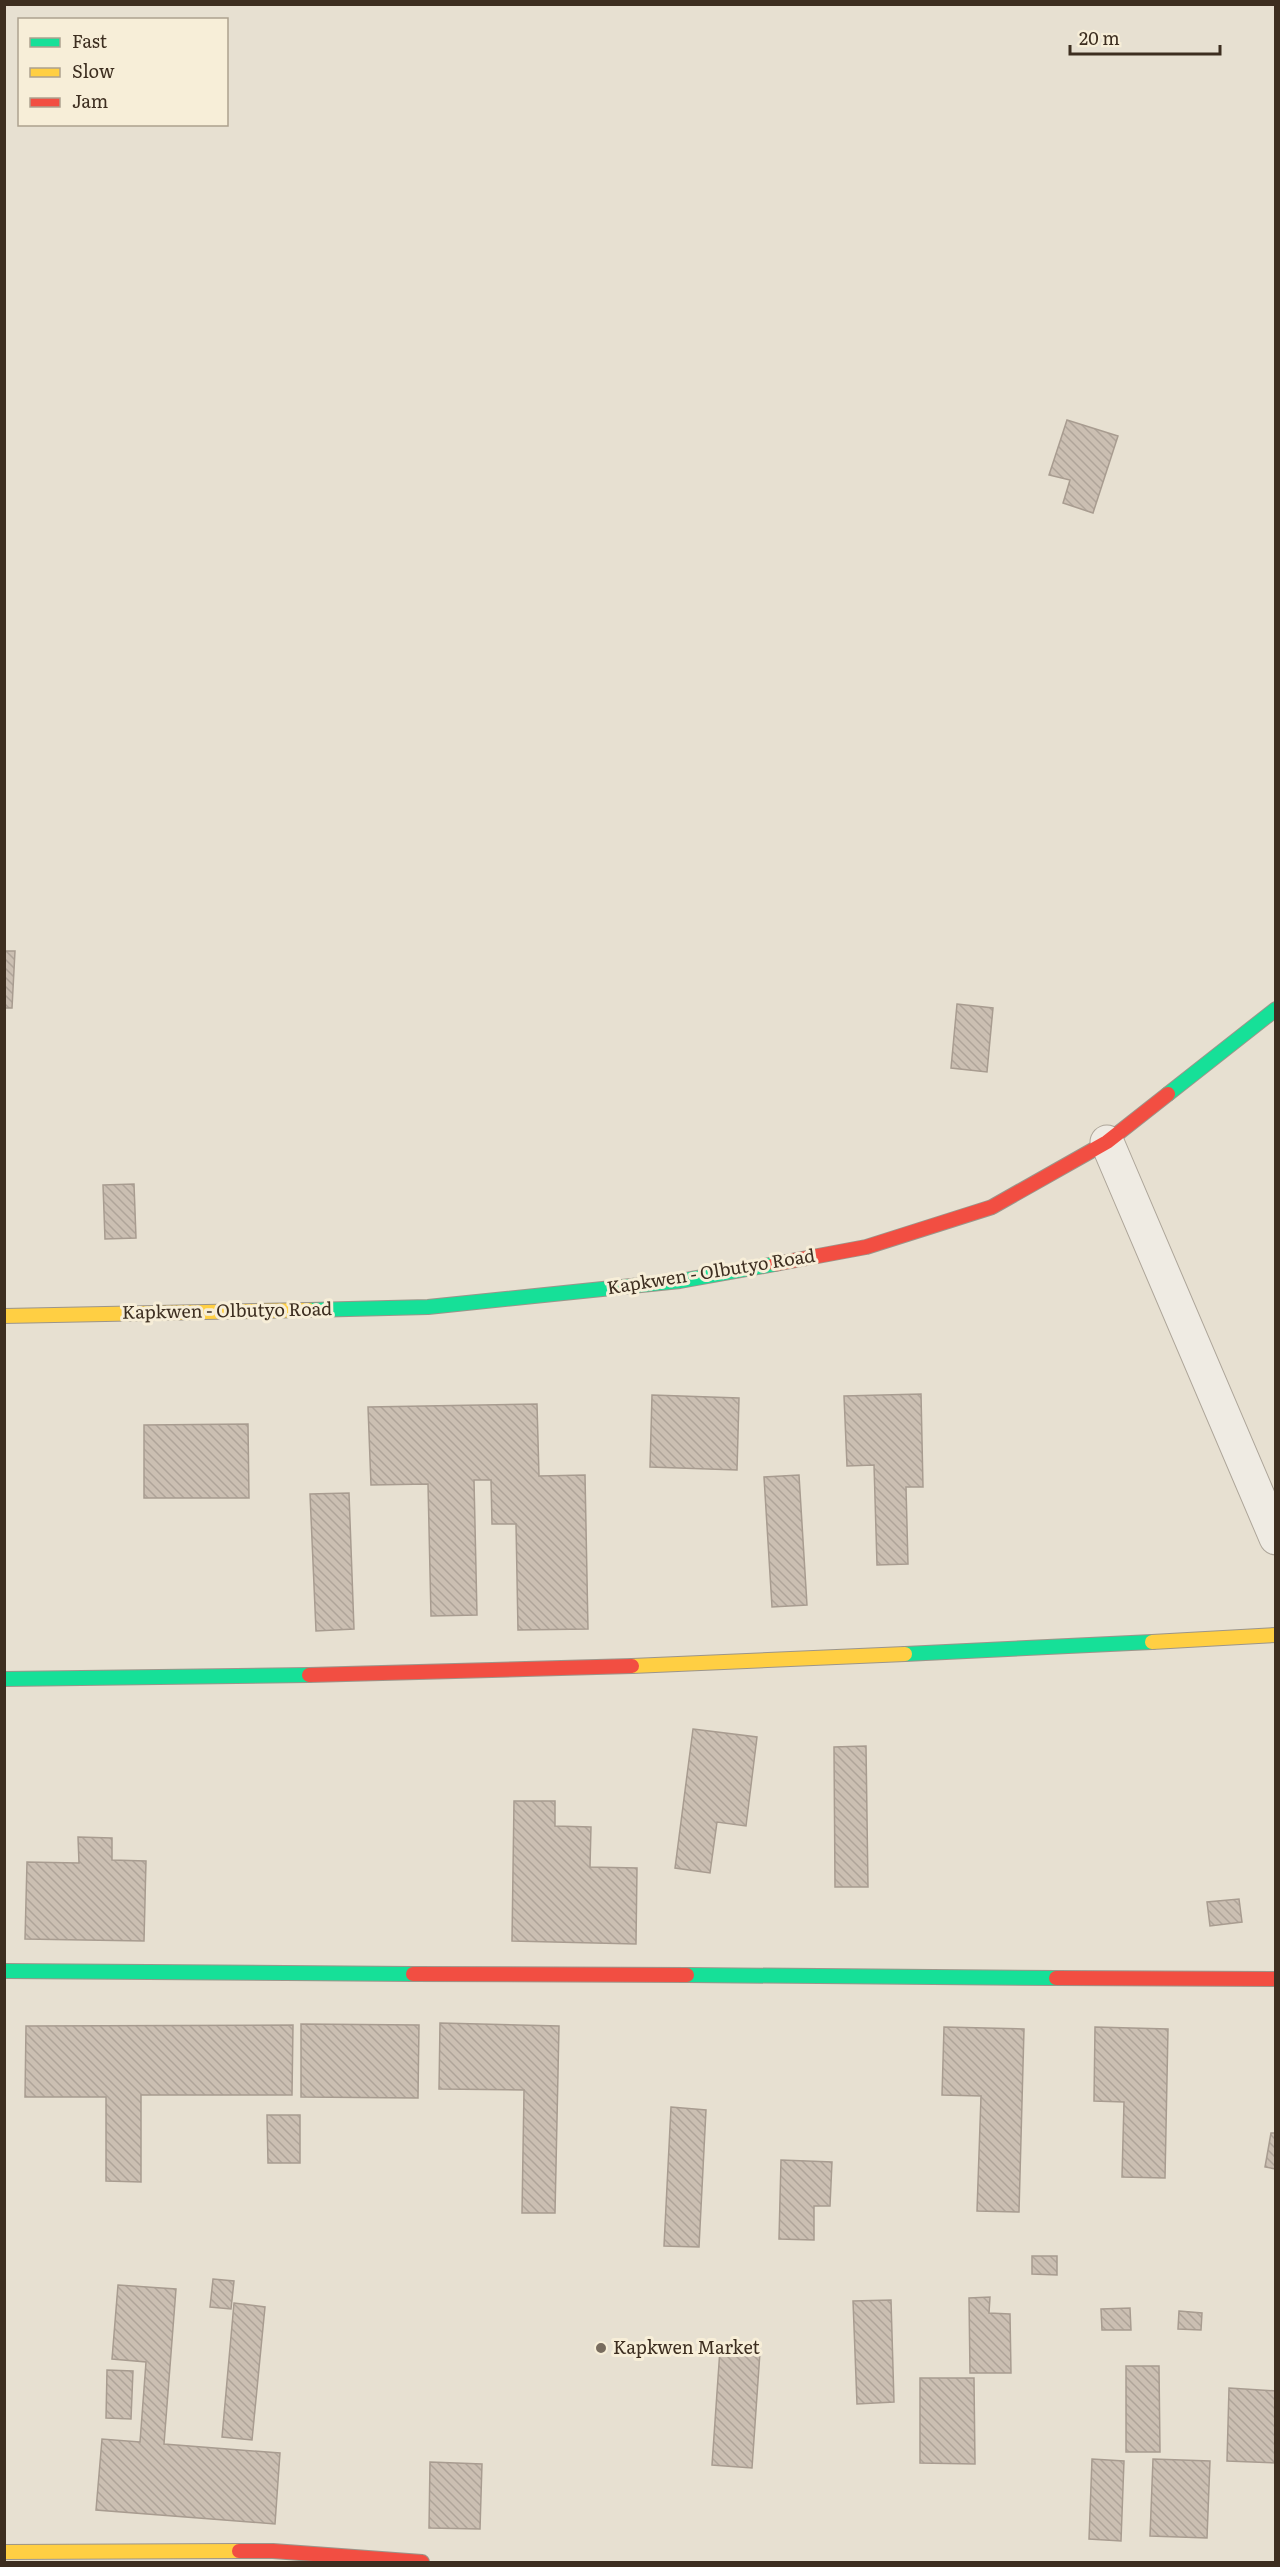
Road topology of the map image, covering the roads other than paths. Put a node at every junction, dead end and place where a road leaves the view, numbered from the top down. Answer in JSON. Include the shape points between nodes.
{"nodes":[{"id":1,"x":1275,"y":1009,"type":"edge"},
{"id":2,"x":1107,"y":1142,"type":"junction"},
{"id":3,"x":4,"y":1316,"type":"edge"},
{"id":4,"x":1275,"y":1538,"type":"edge"},
{"id":5,"x":1275,"y":1635,"type":"edge"},
{"id":6,"x":4,"y":1679,"type":"edge"},
{"id":7,"x":4,"y":1971,"type":"edge"},
{"id":8,"x":1275,"y":1979,"type":"edge"},
{"id":9,"x":4,"y":2552,"type":"edge"},
{"id":10,"x":422,"y":2562,"type":"edge"}],
"edges":[{"from":1,"to":2,"type":"street","name":"Kapkwen - Olbutyo Road"},
{"from":2,"to":3,"type":"street","name":"Kapkwen - Olbutyo Road","via":[[992,1208],[866,1247],[680,1281],[428,1307]]},
{"from":2,"to":4,"type":"street"},
{"from":5,"to":6,"type":"street","via":[[855,1658],[241,1678]]},
{"from":7,"to":8,"type":"street"},
{"from":9,"to":10,"type":"street","via":[[273,2551]]}]}
